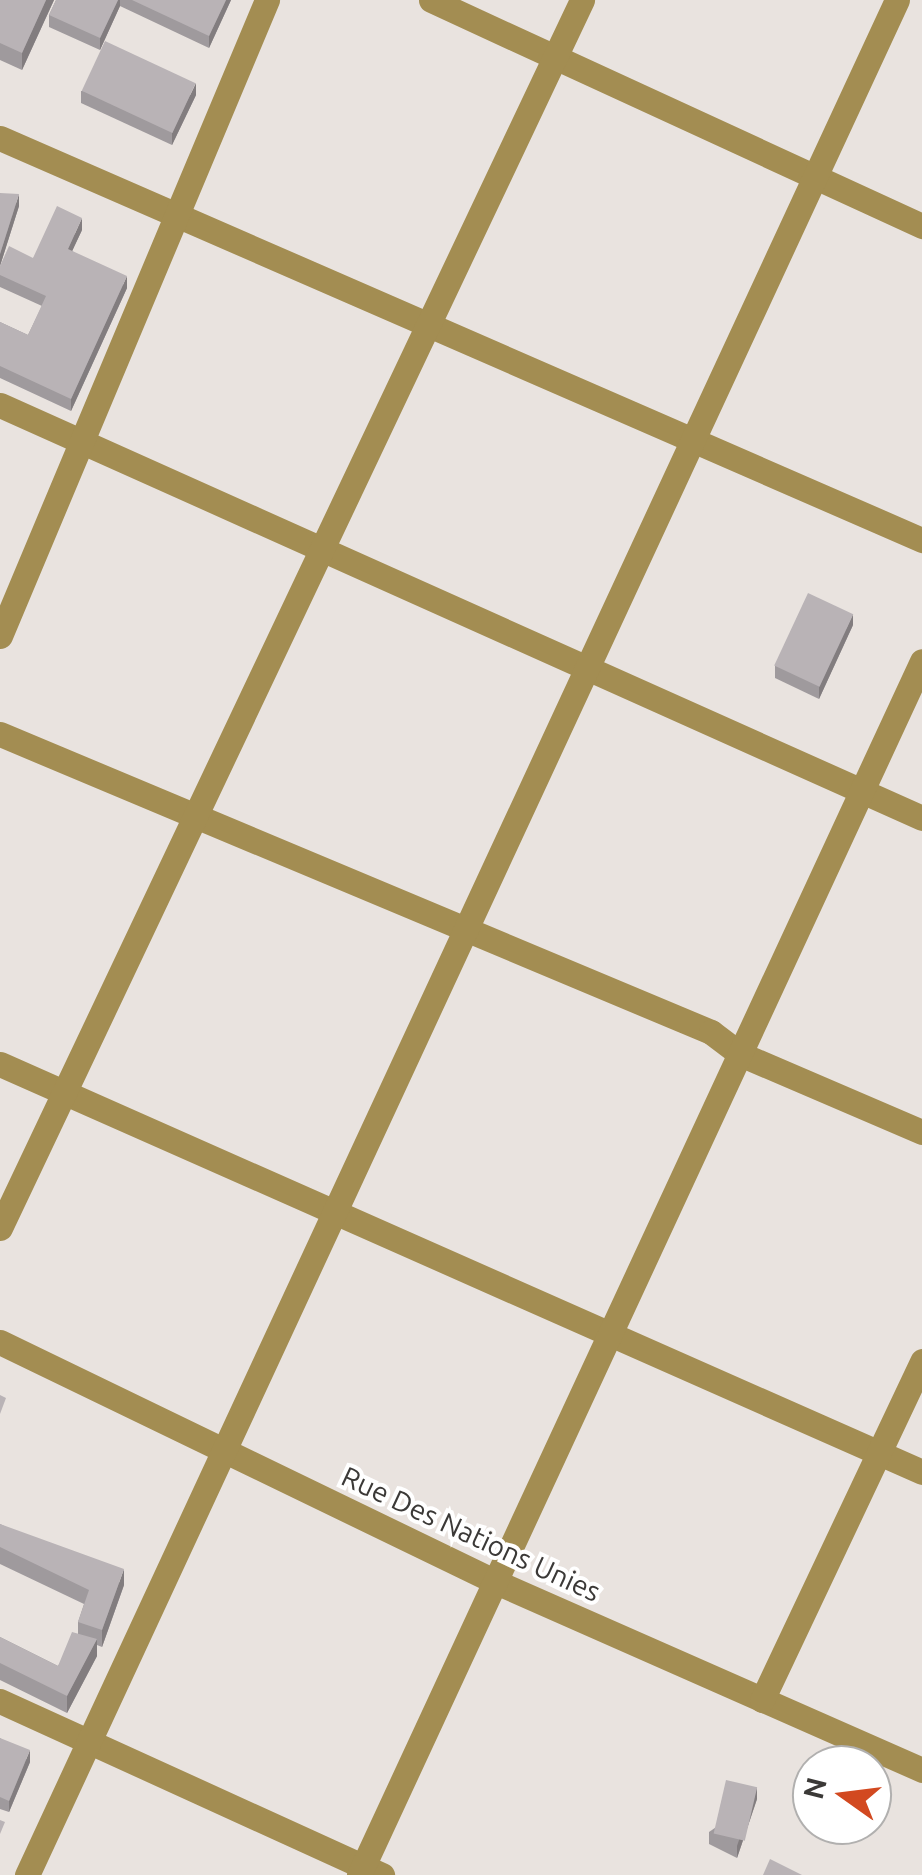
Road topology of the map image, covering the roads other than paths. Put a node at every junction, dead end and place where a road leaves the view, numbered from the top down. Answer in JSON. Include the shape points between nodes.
{"nodes":[{"id":1,"x":267,"y":0,"type":"edge"},
{"id":2,"x":431,"y":0,"type":"edge"},
{"id":3,"x":582,"y":0,"type":"edge"},
{"id":4,"x":897,"y":0,"type":"edge"},
{"id":5,"x":555,"y":57,"type":"junction"},
{"id":6,"x":0,"y":138,"type":"edge"},
{"id":7,"x":814,"y":178,"type":"junction"},
{"id":8,"x":180,"y":217,"type":"junction"},
{"id":9,"x":922,"y":226,"type":"edge"},
{"id":10,"x":428,"y":324,"type":"junction"},
{"id":11,"x":0,"y":405,"type":"edge"},
{"id":12,"x":693,"y":440,"type":"junction"},
{"id":13,"x":86,"y":443,"type":"junction"},
{"id":14,"x":922,"y":540,"type":"edge"},
{"id":15,"x":322,"y":549,"type":"junction"},
{"id":16,"x":0,"y":636,"type":"edge"},
{"id":17,"x":922,"y":661,"type":"edge"},
{"id":18,"x":587,"y":668,"type":"junction"},
{"id":19,"x":0,"y":734,"type":"edge"},
{"id":20,"x":862,"y":791,"type":"junction"},
{"id":21,"x":194,"y":818,"type":"junction"},
{"id":22,"x":922,"y":818,"type":"edge"},
{"id":23,"x":464,"y":934,"type":"junction"},
{"id":24,"x":740,"y":1054,"type":"junction"},
{"id":25,"x":0,"y":1064,"type":"edge"},
{"id":26,"x":64,"y":1093,"type":"junction"},
{"id":27,"x":922,"y":1132,"type":"edge"},
{"id":28,"x":334,"y":1212,"type":"junction"},
{"id":29,"x":0,"y":1228,"type":"edge"},
{"id":30,"x":610,"y":1334,"type":"junction"},
{"id":31,"x":0,"y":1342,"type":"edge"},
{"id":32,"x":922,"y":1360,"type":"edge"},
{"id":33,"x":224,"y":1450,"type":"junction"},
{"id":34,"x":878,"y":1453,"type":"junction"},
{"id":35,"x":922,"y":1472,"type":"edge"},
{"id":36,"x":496,"y":1582,"type":"junction"},
{"id":37,"x":762,"y":1700,"type":"junction"},
{"id":38,"x":0,"y":1701,"type":"edge"},
{"id":39,"x":90,"y":1742,"type":"junction"},
{"id":40,"x":922,"y":1770,"type":"edge"},
{"id":41,"x":368,"y":1872,"type":"edge"},
{"id":42,"x":28,"y":1875,"type":"edge"}],
"edges":[{"from":1,"to":8,"type":"street"},
{"from":2,"to":5,"type":"street"},
{"from":3,"to":5,"type":"street"},
{"from":4,"to":7,"type":"street"},
{"from":5,"to":7,"type":"street"},
{"from":5,"to":10,"type":"street"},
{"from":6,"to":8,"type":"street"},
{"from":7,"to":9,"type":"street"},
{"from":7,"to":12,"type":"street"},
{"from":8,"to":10,"type":"street"},
{"from":8,"to":13,"type":"street"},
{"from":10,"to":12,"type":"street"},
{"from":10,"to":15,"type":"street"},
{"from":11,"to":13,"type":"street"},
{"from":12,"to":14,"type":"street"},
{"from":12,"to":18,"type":"street"},
{"from":13,"to":15,"type":"street"},
{"from":13,"to":16,"type":"street"},
{"from":15,"to":18,"type":"street"},
{"from":15,"to":21,"type":"street"},
{"from":17,"to":20,"type":"street"},
{"from":18,"to":20,"type":"street"},
{"from":18,"to":23,"type":"street"},
{"from":19,"to":21,"type":"street"},
{"from":20,"to":22,"type":"street"},
{"from":20,"to":24,"type":"street"},
{"from":21,"to":23,"type":"street"},
{"from":21,"to":26,"type":"street"},
{"from":23,"to":24,"type":"street","via":[[710,1032]]},
{"from":23,"to":28,"type":"street"},
{"from":24,"to":27,"type":"street"},
{"from":24,"to":30,"type":"street"},
{"from":25,"to":26,"type":"street"},
{"from":26,"to":28,"type":"street"},
{"from":26,"to":29,"type":"street"},
{"from":28,"to":30,"type":"street"},
{"from":28,"to":33,"type":"street"},
{"from":30,"to":34,"type":"street"},
{"from":30,"to":36,"type":"street"},
{"from":31,"to":33,"type":"street","name":"Rue Des Nations Unies"},
{"from":32,"to":34,"type":"street"},
{"from":33,"to":36,"type":"street","name":"Rue Des Nations Unies"},
{"from":33,"to":39,"type":"street"},
{"from":34,"to":35,"type":"street"},
{"from":34,"to":37,"type":"street"},
{"from":36,"to":37,"type":"street","name":"Rue Des Nations Unies"},
{"from":36,"to":41,"type":"street"},
{"from":37,"to":40,"type":"street","name":"Rue Des Nations Unies"},
{"from":38,"to":39,"type":"street"},
{"from":39,"to":41,"type":"street"},
{"from":39,"to":42,"type":"street"}]}
